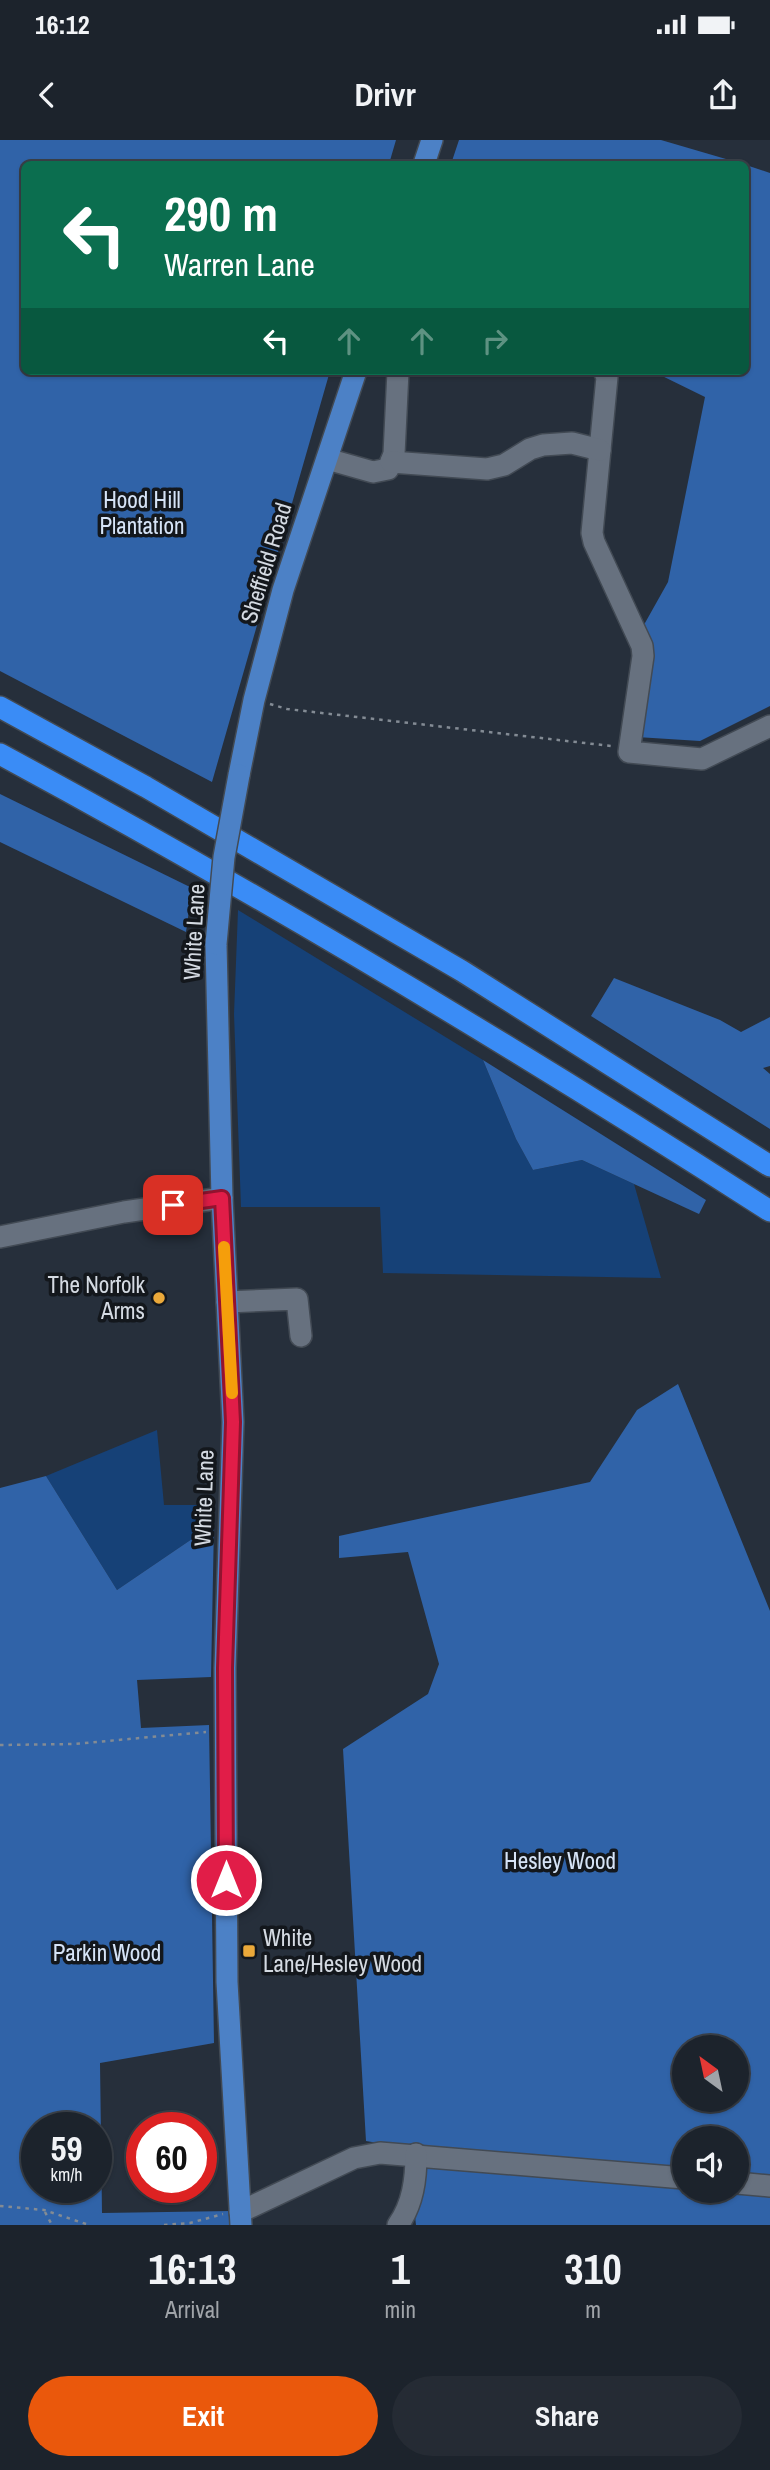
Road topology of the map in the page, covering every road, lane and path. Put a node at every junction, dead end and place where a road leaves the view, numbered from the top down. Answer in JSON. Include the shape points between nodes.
{"nodes":[{"id":1,"x":432,"y":140,"type":"edge"},
{"id":2,"x":425,"y":161,"type":"edge"},
{"id":3,"x":355,"y":375,"type":"edge"},
{"id":4,"x":398,"y":375,"type":"edge"},
{"id":5,"x":606,"y":375,"type":"edge"},
{"id":6,"x":600,"y":450,"type":"junction"},
{"id":7,"x":327,"y":459,"type":"junction"},
{"id":8,"x":391,"y":462,"type":"junction"},
{"id":9,"x":254,"y":700,"type":"junction"},
{"id":10,"x":0,"y":707,"type":"edge"},
{"id":11,"x":770,"y":726,"type":"edge"},
{"id":12,"x":629,"y":752,"type":"junction"},
{"id":13,"x":0,"y":755,"type":"edge"},
{"id":14,"x":239,"y":775,"type":"joint"},
{"id":15,"x":770,"y":1166,"type":"edge"},
{"id":16,"x":222,"y":1198,"type":"junction"},
{"id":17,"x":770,"y":1211,"type":"edge"},
{"id":18,"x":0,"y":1237,"type":"edge"},
{"id":19,"x":227,"y":1302,"type":"junction"},
{"id":20,"x":301,"y":1336,"type":"dead end"},
{"id":21,"x":226,"y":1729,"type":"junction"},
{"id":22,"x":0,"y":1745,"type":"edge"},
{"id":23,"x":416,"y":2154,"type":"junction"},
{"id":24,"x":672,"y":2177,"type":"edge"},
{"id":25,"x":749,"y":2184,"type":"edge"},
{"id":26,"x":770,"y":2186,"type":"edge"},
{"id":27,"x":0,"y":2206,"type":"edge"},
{"id":28,"x":44,"y":2210,"type":"junction"},
{"id":29,"x":241,"y":2218,"type":"edge"},
{"id":30,"x":52,"y":2225,"type":"edge"},
{"id":31,"x":89,"y":2225,"type":"edge"},
{"id":32,"x":164,"y":2225,"type":"edge"},
{"id":33,"x":398,"y":2225,"type":"edge"}],
"edges":[{"from":1,"to":2,"type":"main road"},
{"from":3,"to":7,"type":"main road","name":"Sheffield Road"},
{"from":4,"to":8,"type":"street"},
{"from":5,"to":6,"type":"street"},
{"from":6,"to":8,"type":"street","via":[[572,443],[543,445],[487,469]]},
{"from":6,"to":12,"type":"street","via":[[592,533],[643,656]]},
{"from":7,"to":8,"type":"street","via":[[373,472],[388,469]]},
{"from":7,"to":9,"type":"main road","name":"Sheffield Road","via":[[283,590]]},
{"from":9,"to":12,"type":"path","via":[[287,709],[620,747]]},
{"from":9,"to":14,"type":"main road","name":"Sheffield Road"},
{"from":10,"to":15,"type":"highway","via":[[462,971]]},
{"from":11,"to":12,"type":"street","via":[[702,759]]},
{"from":13,"to":17,"type":"highway","via":[[120,818],[378,967]]},
{"from":14,"to":16,"type":"main road","name":"White Lane","bridge":true,"via":[[224,857],[216,944]]},
{"from":16,"to":18,"type":"street"},
{"from":16,"to":19,"type":"main road","name":"White Lane"},
{"from":19,"to":20,"type":"street","via":[[297,1299]]},
{"from":19,"to":21,"type":"main road","name":"White Lane","via":[[233,1422]]},
{"from":21,"to":22,"type":"path","via":[[74,1744]]},
{"from":21,"to":29,"type":"main road","name":"White Lane","via":[[227,1982]]},
{"from":23,"to":24,"type":"street"},
{"from":23,"to":29,"type":"street","via":[[354,2158]]},
{"from":23,"to":33,"type":"street","via":[[416,2176]]},
{"from":25,"to":26,"type":"street"},
{"from":27,"to":28,"type":"path"},
{"from":28,"to":30,"type":"path"},
{"from":28,"to":31,"type":"path"},
{"from":29,"to":32,"type":"path","via":[[222,2214]]}]}
